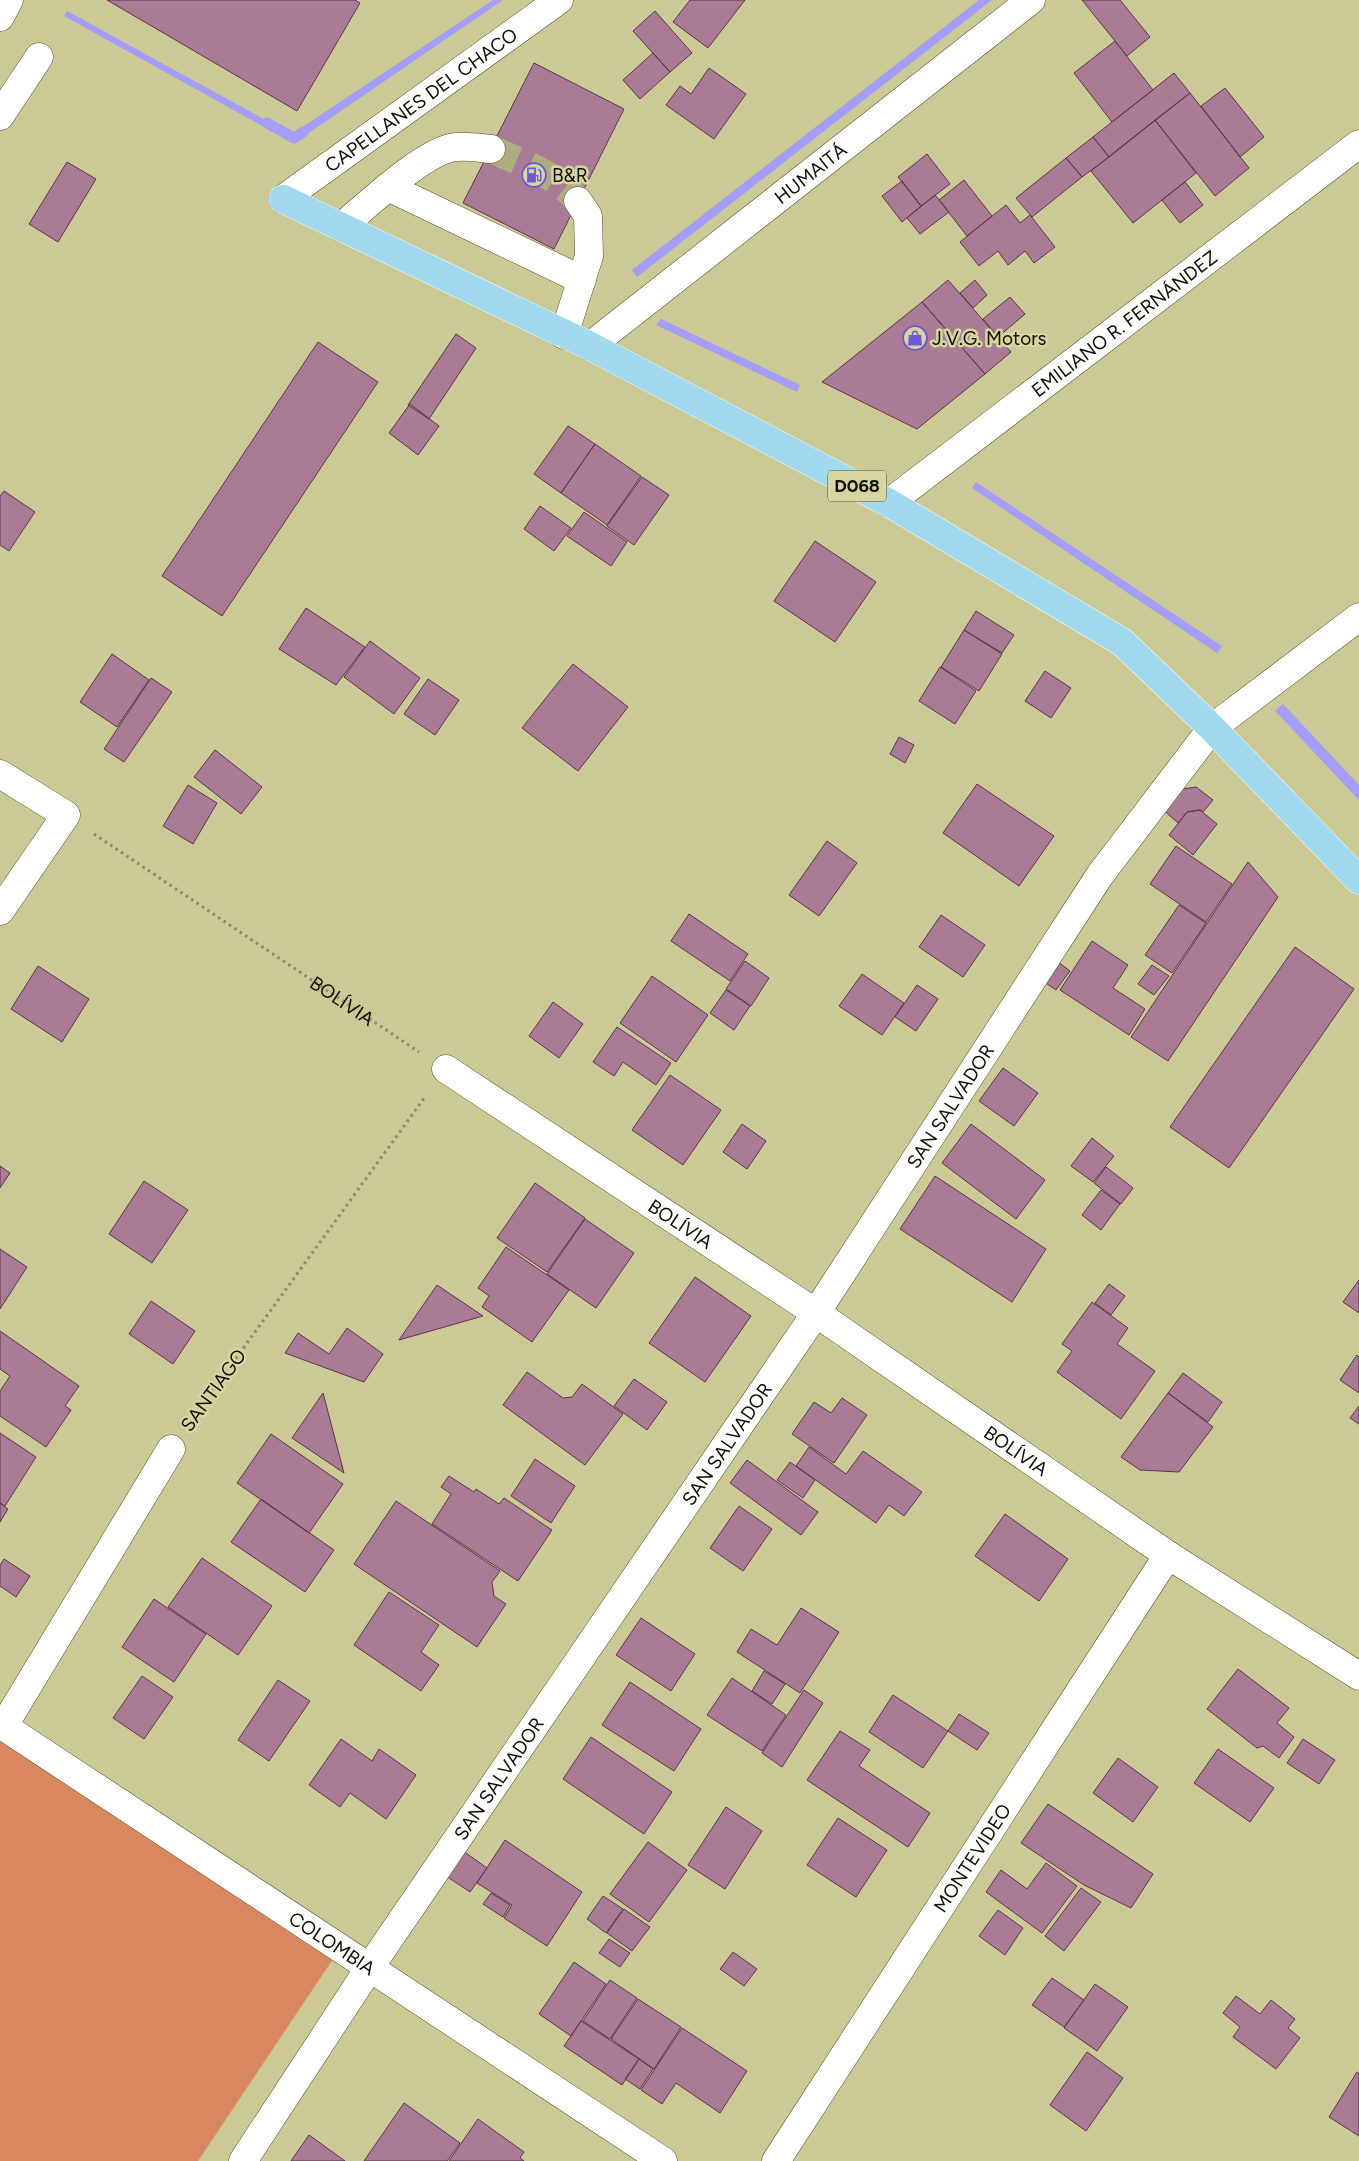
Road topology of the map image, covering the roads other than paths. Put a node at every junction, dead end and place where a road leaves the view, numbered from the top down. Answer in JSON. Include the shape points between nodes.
{"nodes":[{"id":1,"x":9,"y":0,"type":"edge"},
{"id":2,"x":559,"y":0,"type":"edge"},
{"id":3,"x":1031,"y":0,"type":"edge"},
{"id":4,"x":0,"y":17,"type":"edge"},
{"id":5,"x":39,"y":57,"type":"dead end"},
{"id":6,"x":0,"y":116,"type":"edge"},
{"id":7,"x":1359,"y":144,"type":"edge"},
{"id":8,"x":491,"y":149,"type":"tunnel mouth"},
{"id":9,"x":388,"y":187,"type":"junction"},
{"id":10,"x":283,"y":199,"type":"joint"},
{"id":11,"x":578,"y":200,"type":"tunnel mouth"},
{"id":12,"x":341,"y":227,"type":"junction"},
{"id":13,"x":582,"y":280,"type":"junction"},
{"id":14,"x":564,"y":334,"type":"junction"},
{"id":15,"x":590,"y":346,"type":"junction"},
{"id":16,"x":889,"y":503,"type":"junction"},
{"id":17,"x":1359,"y":617,"type":"edge"},
{"id":18,"x":1212,"y":728,"type":"junction"},
{"id":19,"x":0,"y":774,"type":"edge"},
{"id":20,"x":1359,"y":880,"type":"edge"},
{"id":21,"x":0,"y":911,"type":"edge"},
{"id":22,"x":446,"y":1069,"type":"road end"},
{"id":23,"x":816,"y":1313,"type":"junction"},
{"id":24,"x":171,"y":1449,"type":"road end"},
{"id":25,"x":1168,"y":1555,"type":"junction"},
{"id":26,"x":1359,"y":1676,"type":"edge"},
{"id":27,"x":2,"y":1726,"type":"edge"},
{"id":28,"x":370,"y":1968,"type":"junction"},
{"id":29,"x":243,"y":2161,"type":"edge"},
{"id":30,"x":663,"y":2161,"type":"edge"},
{"id":31,"x":776,"y":2161,"type":"edge"}],
"edges":[{"from":1,"to":4,"type":"street"},
{"from":2,"to":10,"type":"street","name":"CAPELLANES DEL CHACO"},
{"from":3,"to":15,"type":"street","name":"HUMAITÁ"},
{"from":5,"to":6,"type":"street"},
{"from":7,"to":16,"type":"street","name":"EMILIANO R. FERNÁNDEZ"},
{"from":8,"to":9,"type":"street","via":[[455,146],[427,158]]},
{"from":9,"to":12,"type":"street"},
{"from":9,"to":13,"type":"street"},
{"from":10,"to":12,"type":"main road","number":"D068"},
{"from":11,"to":13,"type":"street","via":[[588,216],[590,256]]},
{"from":12,"to":14,"type":"main road","number":"D068"},
{"from":13,"to":14,"type":"street"},
{"from":14,"to":15,"type":"main road","number":"D068"},
{"from":15,"to":16,"type":"main road","number":"D068"},
{"from":16,"to":18,"type":"main road","number":"D068","via":[[1122,642]]},
{"from":17,"to":18,"type":"street","name":"SAN SALVADOR"},
{"from":18,"to":20,"type":"main road","number":"D068"},
{"from":18,"to":23,"type":"street","name":"SAN SALVADOR","via":[[1100,875]]},
{"from":19,"to":21,"type":"street","via":[[66,815]]},
{"from":22,"to":23,"type":"street","name":"BOLÍVIA"},
{"from":23,"to":25,"type":"street","name":"BOLÍVIA"},
{"from":23,"to":28,"type":"street","name":"SAN SALVADOR"},
{"from":24,"to":27,"type":"street","name":"SANTIAGO"},
{"from":25,"to":26,"type":"street","name":"BOLÍVIA"},
{"from":25,"to":31,"type":"street","name":"MONTEVIDEO"},
{"from":27,"to":28,"type":"street","name":"COLOMBIA"},
{"from":28,"to":29,"type":"street","name":"SAN SALVADOR"},
{"from":28,"to":30,"type":"street","name":"COLOMBIA"}]}
